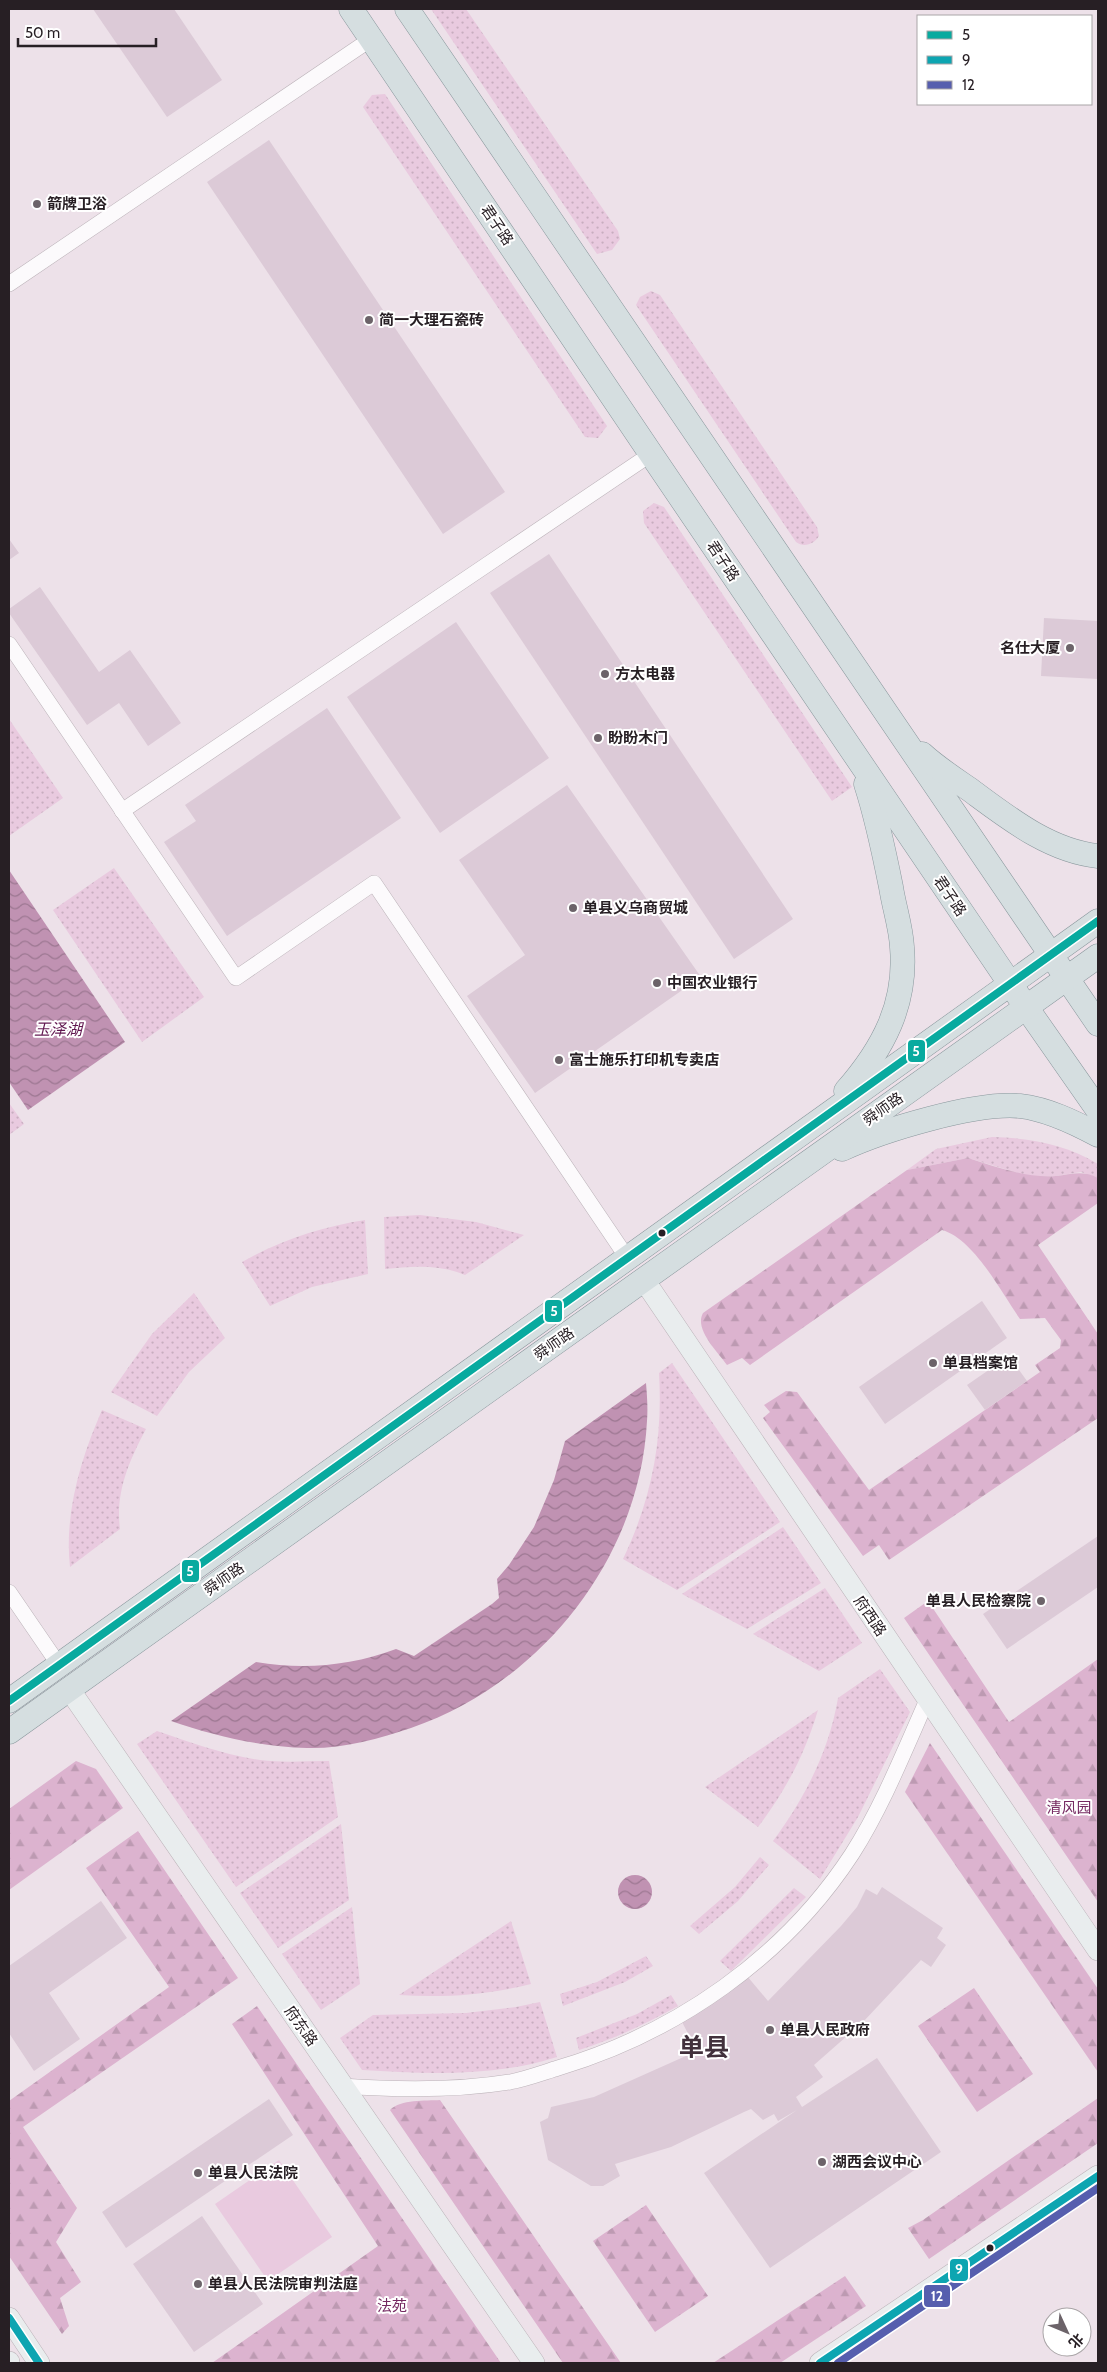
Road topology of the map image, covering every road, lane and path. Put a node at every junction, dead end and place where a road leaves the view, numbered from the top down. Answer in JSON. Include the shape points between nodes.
{"nodes":[{"id":1,"x":352,"y":9,"type":"edge"},
{"id":2,"x":407,"y":9,"type":"edge"},
{"id":3,"x":372,"y":38,"type":"junction"},
{"id":4,"x":9,"y":284,"type":"edge"},
{"id":5,"x":650,"y":454,"type":"junction"},
{"id":6,"x":9,"y":644,"type":"edge"},
{"id":7,"x":899,"y":731,"type":"junction"},
{"id":8,"x":857,"y":759,"type":"junction"},
{"id":9,"x":122,"y":811,"type":"junction"},
{"id":10,"x":1098,"y":856,"type":"edge"},
{"id":11,"x":1098,"y":921,"type":"edge"},
{"id":12,"x":1051,"y":955,"type":"junction"},
{"id":13,"x":1098,"y":956,"type":"edge"},
{"id":14,"x":1067,"y":978,"type":"junction"},
{"id":15,"x":1010,"y":984,"type":"junction"},
{"id":16,"x":1026,"y":1007,"type":"junction"},
{"id":17,"x":1098,"y":1024,"type":"edge"},
{"id":18,"x":1098,"y":1110,"type":"edge"},
{"id":19,"x":814,"y":1125,"type":"junction"},
{"id":20,"x":1098,"y":1135,"type":"edge"},
{"id":21,"x":802,"y":1167,"type":"junction"},
{"id":22,"x":628,"y":1259,"type":"junction"},
{"id":23,"x":644,"y":1280,"type":"junction"},
{"id":24,"x":9,"y":1592,"type":"edge"},
{"id":25,"x":59,"y":1665,"type":"junction"},
{"id":26,"x":69,"y":1689,"type":"junction"},
{"id":27,"x":927,"y":1700,"type":"junction"},
{"id":28,"x":9,"y":1701,"type":"edge"},
{"id":29,"x":9,"y":1732,"type":"edge"},
{"id":30,"x":1098,"y":1950,"type":"edge"},
{"id":31,"x":342,"y":2086,"type":"junction"},
{"id":32,"x":1098,"y":2176,"type":"edge"},
{"id":33,"x":9,"y":2318,"type":"edge"},
{"id":34,"x":39,"y":2363,"type":"edge"},
{"id":35,"x":534,"y":2363,"type":"edge"},
{"id":36,"x":820,"y":2363,"type":"edge"}],
"edges":[{"from":1,"to":3,"type":"main road","name":"君子路"},
{"from":2,"to":7,"type":"main road"},
{"from":3,"to":4,"type":"street"},
{"from":3,"to":5,"type":"main road","name":"君子路"},
{"from":5,"to":8,"type":"main road","name":"君子路"},
{"from":5,"to":9,"type":"street"},
{"from":6,"to":9,"type":"street"},
{"from":7,"to":10,"type":"main road","via":[[927,758],[1012,819],[1060,847]]},
{"from":7,"to":12,"type":"main road"},
{"from":8,"to":15,"type":"main road","name":"君子路"},
{"from":8,"to":19,"type":"main road","via":[[882,840],[902,946],[902,975],[898,1006],[886,1036],[869,1064]]},
{"from":9,"to":22,"type":"street","via":[[236,978],[374,883]]},
{"from":11,"to":12,"type":"main road","name":"舜师路"},
{"from":12,"to":14,"type":"main road"},
{"from":12,"to":15,"type":"main road","name":"舜师路"},
{"from":13,"to":14,"type":"main road","name":"舜师路"},
{"from":14,"to":16,"type":"main road","name":"舜师路"},
{"from":14,"to":17,"type":"main road"},
{"from":15,"to":16,"type":"main road","name":"君子路"},
{"from":15,"to":19,"type":"main road","name":"舜师路"},
{"from":16,"to":18,"type":"main road","name":"君子路"},
{"from":16,"to":21,"type":"main road","name":"舜师路"},
{"from":19,"to":22,"type":"main road","name":"舜师路"},
{"from":20,"to":21,"type":"main road","via":[[1048,1113],[1019,1106],[992,1107],[926,1120],[863,1139]]},
{"from":21,"to":23,"type":"main road","name":"舜师路"},
{"from":22,"to":25,"type":"main road","name":"舜师路"},
{"from":23,"to":26,"type":"main road","name":"舜师路"},
{"from":23,"to":27,"type":"street","name":"府西路"},
{"from":24,"to":25,"type":"street"},
{"from":25,"to":28,"type":"main road","name":"舜师路"},
{"from":26,"to":29,"type":"main road","name":"舜师路"},
{"from":26,"to":31,"type":"street","name":"府东路"},
{"from":27,"to":30,"type":"street","name":"府西路"},
{"from":27,"to":31,"type":"street","via":[[894,1775],[857,1845],[823,1894],[790,1932],[752,1966],[710,1996],[670,2022],[611,2050],[512,2082],[458,2088]]},
{"from":31,"to":35,"type":"street","name":"府东路"},
{"from":32,"to":36,"type":"street"},
{"from":33,"to":34,"type":"street"}]}
